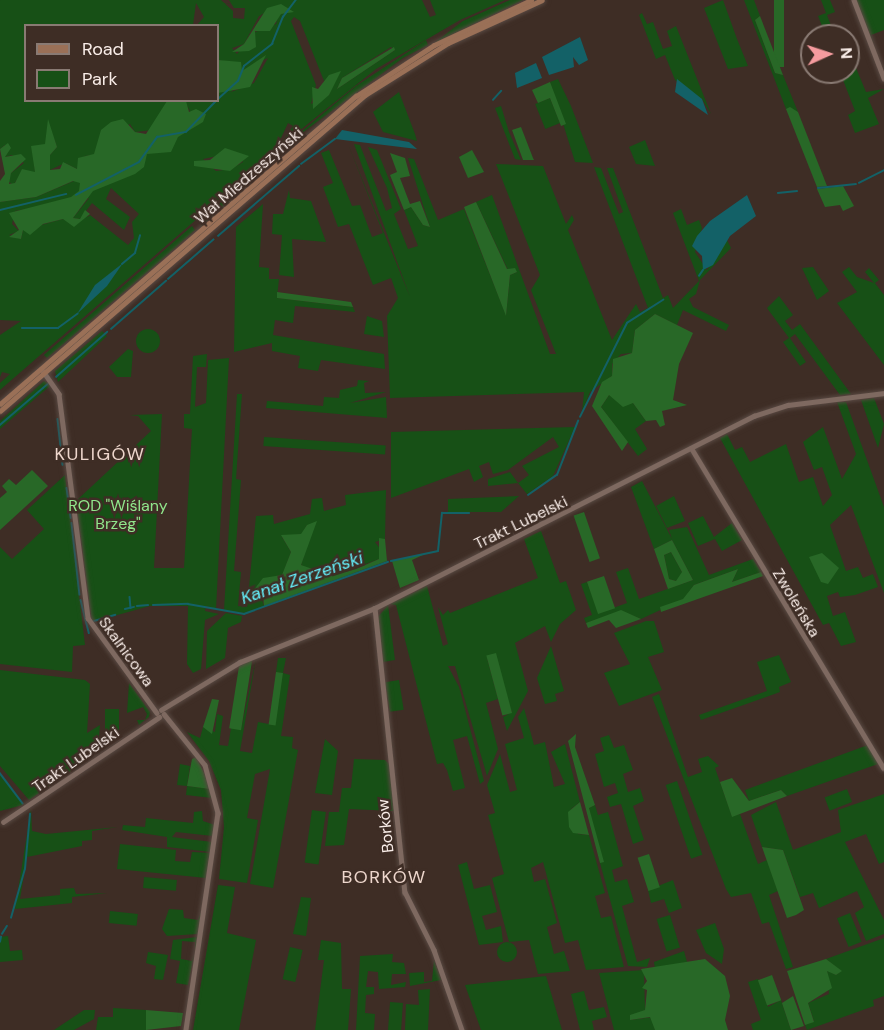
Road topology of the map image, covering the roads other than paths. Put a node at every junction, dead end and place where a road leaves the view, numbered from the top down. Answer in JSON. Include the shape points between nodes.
{"nodes":[{"id":1,"x":531,"y":0,"type":"edge"},
{"id":2,"x":542,"y":0,"type":"edge"},
{"id":3,"x":854,"y":0,"type":"edge"},
{"id":4,"x":884,"y":78,"type":"edge"},
{"id":5,"x":319,"y":129,"type":"junction"},
{"id":6,"x":43,"y":370,"type":"junction"},
{"id":7,"x":884,"y":393,"type":"edge"},
{"id":8,"x":0,"y":404,"type":"edge"},
{"id":9,"x":0,"y":411,"type":"edge"},
{"id":10,"x":692,"y":448,"type":"junction"},
{"id":11,"x":375,"y":608,"type":"junction"},
{"id":12,"x":160,"y":714,"type":"junction"},
{"id":13,"x":884,"y":768,"type":"edge"},
{"id":14,"x":1,"y":821,"type":"edge"},
{"id":15,"x":186,"y":1030,"type":"edge"},
{"id":16,"x":462,"y":1030,"type":"edge"}],
"edges":[{"from":1,"to":5,"type":"main road","name":"Wał Miedzeszyński","via":[[422,52]]},
{"from":2,"to":5,"type":"main road","name":"Wał Miedzeszyński","via":[[429,53]]},
{"from":3,"to":4,"type":"street"},
{"from":5,"to":6,"type":"main road","name":"Wał Miedzeszyński"},
{"from":6,"to":8,"type":"main road","name":"Wał Miedzeszyński"},
{"from":6,"to":9,"type":"main road","name":"Wał Miedzeszyński"},
{"from":6,"to":12,"type":"street","name":"Skalnicowa","via":[[59,394],[88,618]]},
{"from":7,"to":10,"type":"street","name":"Trakt Lubelski","via":[[772,409]]},
{"from":10,"to":11,"type":"street","name":"Trakt Lubelski"},
{"from":10,"to":13,"type":"street","name":"Zwoleńska"},
{"from":11,"to":12,"type":"street","name":"Trakt Lubelski","via":[[244,660]]},
{"from":11,"to":16,"type":"street","name":"Borków","via":[[405,892],[434,950]]},
{"from":12,"to":14,"type":"street","name":"Trakt Lubelski"},
{"from":12,"to":15,"type":"street","name":"Skalnicowa","via":[[206,766],[219,819]]}]}
